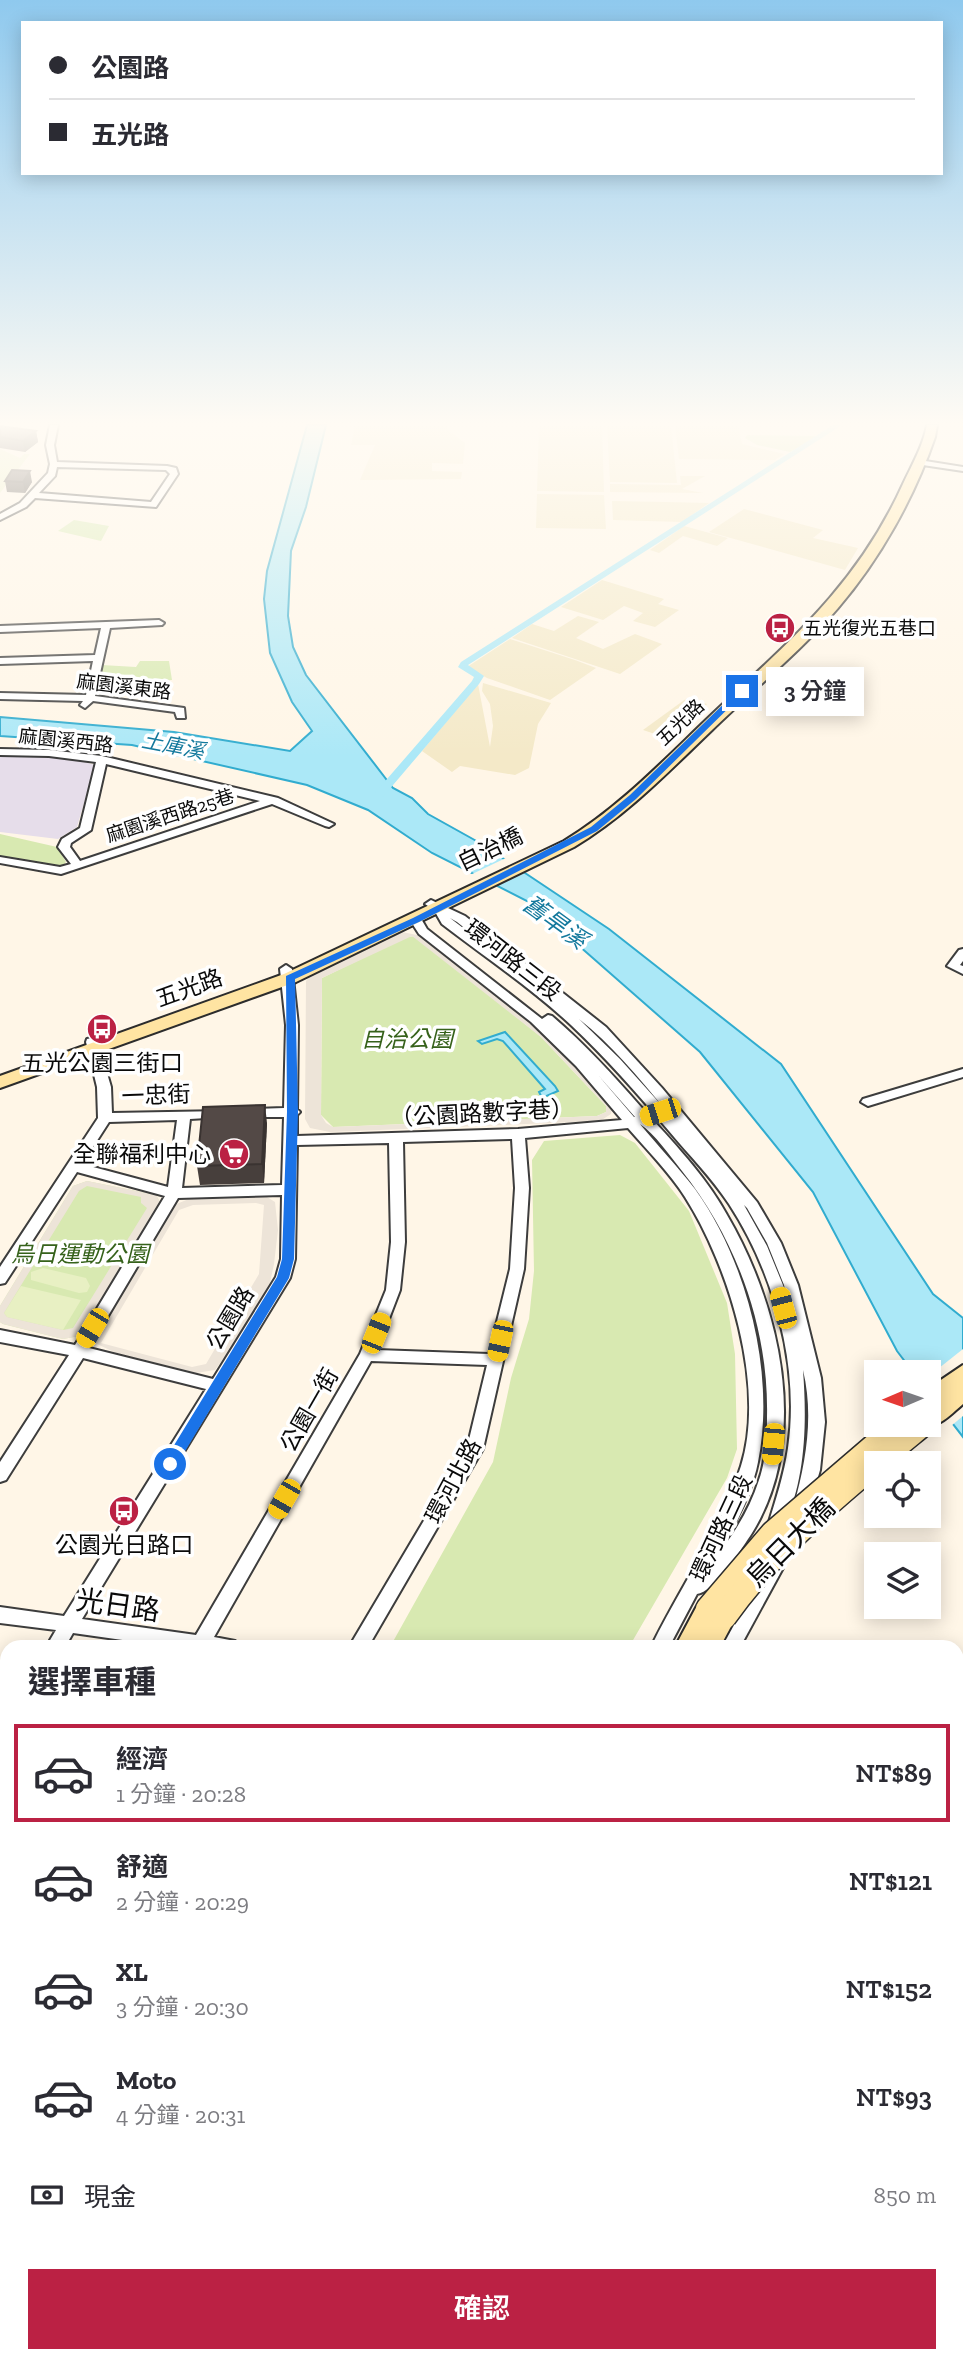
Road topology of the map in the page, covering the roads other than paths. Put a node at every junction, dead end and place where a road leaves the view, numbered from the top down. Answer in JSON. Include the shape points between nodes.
{"nodes":[{"id":1,"x":875,"y":535,"type":"edge"},
{"id":2,"x":884,"y":535,"type":"edge"},
{"id":3,"x":159,"y":623,"type":"dead end"},
{"id":4,"x":106,"y":626,"type":"junction"},
{"id":5,"x":0,"y":629,"type":"edge"},
{"id":6,"x":100,"y":658,"type":"junction"},
{"id":7,"x":0,"y":661,"type":"edge"},
{"id":8,"x":0,"y":696,"type":"edge"},
{"id":9,"x":88,"y":702,"type":"junction"},
{"id":10,"x":0,"y":703,"type":"edge"},
{"id":11,"x":0,"y":752,"type":"edge"},
{"id":12,"x":102,"y":759,"type":"junction"},
{"id":13,"x":275,"y":799,"type":"junction"},
{"id":14,"x":329,"y":824,"type":"dead end"},
{"id":15,"x":545,"y":851,"type":"junction"},
{"id":16,"x":0,"y":860,"type":"edge"},
{"id":17,"x":77,"y":865,"type":"junction"},
{"id":18,"x":463,"y":892,"type":"joint"},
{"id":19,"x":435,"y":907,"type":"junction"},
{"id":20,"x":413,"y":918,"type":"junction"},
{"id":21,"x":963,"y":953,"type":"edge"},
{"id":22,"x":958,"y":968,"type":"edge"},
{"id":23,"x":288,"y":974,"type":"junction"},
{"id":24,"x":93,"y":1045,"type":"junction"},
{"id":25,"x":963,"y":1073,"type":"edge"},
{"id":26,"x":0,"y":1075,"type":"edge"},
{"id":27,"x":0,"y":1082,"type":"edge"},
{"id":28,"x":868,"y":1102,"type":"dead end"},
{"id":29,"x":666,"y":1110,"type":"junction"},
{"id":30,"x":293,"y":1112,"type":"junction"},
{"id":31,"x":184,"y":1115,"type":"junction"},
{"id":32,"x":105,"y":1118,"type":"junction"},
{"id":33,"x":636,"y":1120,"type":"junction"},
{"id":34,"x":518,"y":1134,"type":"junction"},
{"id":35,"x":396,"y":1138,"type":"junction"},
{"id":36,"x":292,"y":1141,"type":"junction"},
{"id":37,"x":74,"y":1167,"type":"junction"},
{"id":38,"x":290,"y":1191,"type":"junction"},
{"id":39,"x":174,"y":1193,"type":"junction"},
{"id":40,"x":0,"y":1279,"type":"edge"},
{"id":41,"x":0,"y":1336,"type":"edge"},
{"id":42,"x":78,"y":1351,"type":"junction"},
{"id":43,"x":367,"y":1355,"type":"junction"},
{"id":44,"x":496,"y":1360,"type":"junction"},
{"id":45,"x":963,"y":1373,"type":"edge"},
{"id":46,"x":218,"y":1386,"type":"junction"},
{"id":47,"x":942,"y":1390,"type":"edge"},
{"id":48,"x":963,"y":1392,"type":"edge"},
{"id":49,"x":942,"y":1409,"type":"edge"},
{"id":50,"x":884,"y":1437,"type":"edge"},
{"id":51,"x":907,"y":1437,"type":"edge"},
{"id":52,"x":5,"y":1459,"type":"edge"},
{"id":53,"x":0,"y":1475,"type":"edge"},
{"id":54,"x":688,"y":1598,"type":"junction"},
{"id":55,"x":0,"y":1615,"type":"edge"},
{"id":56,"x":70,"y":1625,"type":"junction"},
{"id":57,"x":60,"y":1640,"type":"edge"},
{"id":58,"x":179,"y":1640,"type":"edge"},
{"id":59,"x":203,"y":1640,"type":"edge"},
{"id":60,"x":362,"y":1640,"type":"edge"},
{"id":61,"x":664,"y":1640,"type":"edge"},
{"id":62,"x":691,"y":1640,"type":"edge"},
{"id":63,"x":711,"y":1640,"type":"edge"},
{"id":64,"x":720,"y":1640,"type":"edge"},
{"id":65,"x":735,"y":1640,"type":"edge"}],
"edges":[{"from":1,"to":15,"type":"main road","name":"五光路","via":[[850,574],[626,793]]},
{"from":2,"to":15,"type":"main road","name":"五光路","via":[[832,607],[615,813],[569,844]]},
{"from":3,"to":4,"type":"street"},
{"from":4,"to":5,"type":"street"},
{"from":4,"to":6,"type":"street"},
{"from":6,"to":7,"type":"street"},
{"from":6,"to":9,"type":"street"},
{"from":8,"to":9,"type":"street","name":"麻園溪東路"},
{"from":9,"to":9,"type":"street","name":"麻園溪東路","via":[[173,718],[181,716],[180,710]]},
{"from":9,"to":10,"type":"street","name":"麻園溪東路"},
{"from":11,"to":12,"type":"street","name":"麻園溪西路"},
{"from":12,"to":13,"type":"street","name":"麻園溪西路"},
{"from":12,"to":17,"type":"street","via":[[85,830],[64,847]]},
{"from":13,"to":14,"type":"street","name":"麻園溪西路"},
{"from":13,"to":17,"type":"street","name":"麻園溪西路25巷"},
{"from":15,"to":18,"type":"main road","name":"自治橋"},
{"from":16,"to":17,"type":"street","name":"麻園溪西路25巷","via":[[61,871]]},
{"from":18,"to":19,"type":"main road","name":"五光路"},
{"from":19,"to":20,"type":"main road","name":"五光路"},
{"from":19,"to":29,"type":"street","name":"環河路三段","via":[[446,921],[589,1035]]},
{"from":20,"to":23,"type":"main road","name":"五光路"},
{"from":20,"to":33,"type":"street","name":"環河路三段","via":[[432,927],[571,1038]]},
{"from":21,"to":22,"type":"street"},
{"from":23,"to":24,"type":"main road","name":"五光路"},
{"from":23,"to":30,"type":"street","name":"公園路"},
{"from":24,"to":26,"type":"main road","name":"五光路"},
{"from":24,"to":27,"type":"main road","name":"五光路"},
{"from":24,"to":32,"type":"street","via":[[104,1087]]},
{"from":25,"to":28,"type":"street"},
{"from":29,"to":33,"type":"street","name":"（公園路數字巷）"},
{"from":29,"to":64,"type":"street","name":"環河路三段","via":[[740,1208],[761,1247],[777,1287],[798,1377],[794,1468],[781,1513]]},
{"from":29,"to":65,"type":"street","name":"環河路三段","via":[[730,1176],[774,1243],[794,1296],[813,1378],[817,1422],[812,1470],[777,1563]]},
{"from":30,"to":31,"type":"street","name":"一忠街"},
{"from":30,"to":36,"type":"street","name":"公園路"},
{"from":31,"to":32,"type":"street","name":"一忠街"},
{"from":31,"to":39,"type":"street"},
{"from":32,"to":37,"type":"street"},
{"from":33,"to":34,"type":"street","name":"（公園路數字巷）","via":[[608,1128]]},
{"from":33,"to":54,"type":"street","name":"環河路三段","via":[[709,1223],[738,1294],[755,1380],[750,1464]]},
{"from":33,"to":54,"type":"street","name":"環河路三段","via":[[703,1189],[739,1249],[755,1292],[774,1378],[771,1465],[757,1510],[722,1563]]},
{"from":34,"to":35,"type":"street","name":"（公園路數字巷）"},
{"from":34,"to":44,"type":"street","name":"環河北路","via":[[522,1188],[517,1269]]},
{"from":35,"to":36,"type":"street","name":"（公園路數字巷）"},
{"from":35,"to":43,"type":"street","name":"公園一街","via":[[398,1242],[393,1290]]},
{"from":36,"to":38,"type":"street","name":"公園路"},
{"from":37,"to":39,"type":"street"},
{"from":37,"to":40,"type":"street"},
{"from":38,"to":39,"type":"street"},
{"from":38,"to":46,"type":"street","name":"公園路","via":[[283,1278]]},
{"from":39,"to":42,"type":"street"},
{"from":41,"to":42,"type":"street"},
{"from":42,"to":46,"type":"street"},
{"from":42,"to":52,"type":"street"},
{"from":43,"to":44,"type":"street"},
{"from":43,"to":59,"type":"street","name":"公園一街"},
{"from":44,"to":60,"type":"street","name":"環河北路","via":[[475,1449]]},
{"from":45,"to":47,"type":"main road"},
{"from":46,"to":56,"type":"street","name":"公園路"},
{"from":48,"to":49,"type":"main road"},
{"from":50,"to":62,"type":"main road","name":"烏日大橋","bridge":true,"via":[[757,1546],[731,1575]]},
{"from":51,"to":63,"type":"main road","name":"烏日大橋","bridge":true,"via":[[773,1551],[746,1583]]},
{"from":52,"to":53,"type":"street"},
{"from":54,"to":61,"type":"street","name":"環河路三段"},
{"from":55,"to":56,"type":"street","name":"光日路"},
{"from":56,"to":57,"type":"street","name":"公園路"},
{"from":56,"to":58,"type":"street","name":"光日路"}]}
